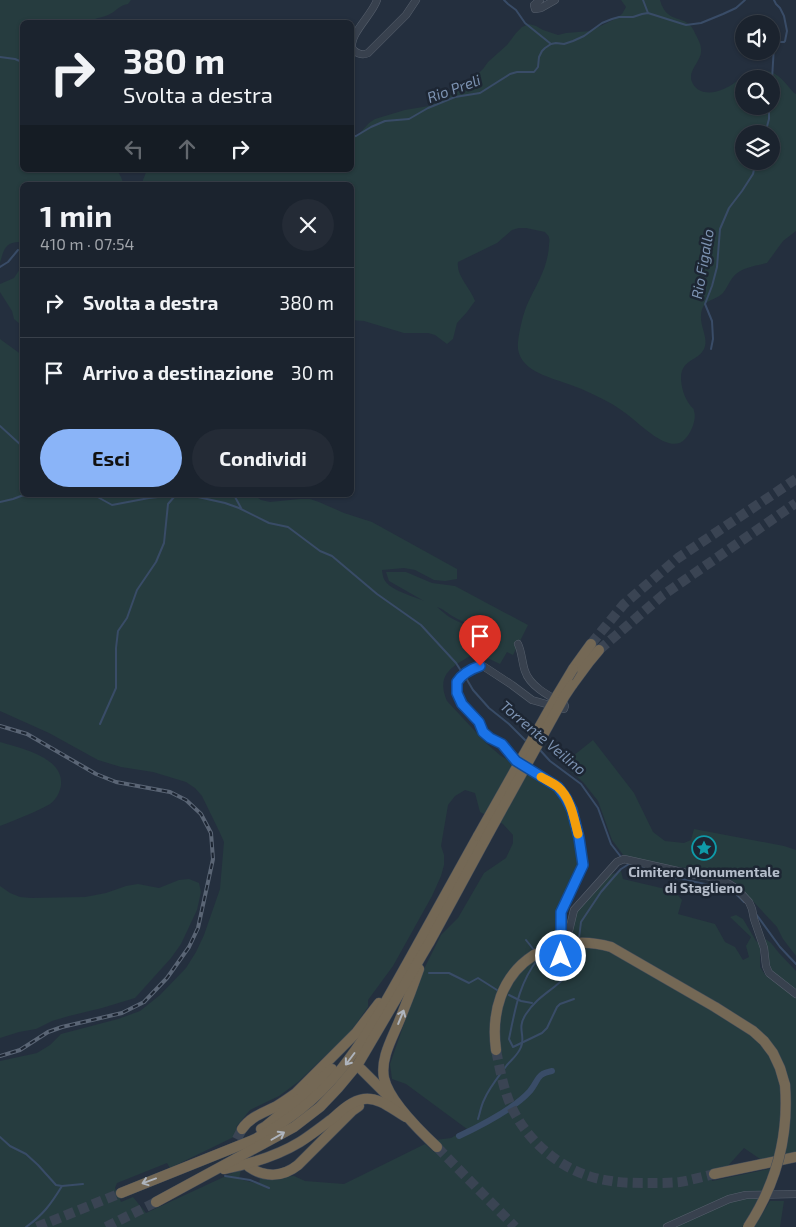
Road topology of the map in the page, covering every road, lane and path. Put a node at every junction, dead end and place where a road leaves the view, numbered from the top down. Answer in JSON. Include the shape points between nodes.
{"nodes":[{"id":1,"x":377,"y":0,"type":"edge"},
{"id":2,"x":416,"y":0,"type":"edge"},
{"id":3,"x":540,"y":0,"type":"edge"},
{"id":4,"x":555,"y":0,"type":"edge"},
{"id":5,"x":354,"y":35,"type":"edge"},
{"id":6,"x":354,"y":50,"type":"edge"},
{"id":7,"x":518,"y":644,"type":"dead end"},
{"id":8,"x":595,"y":647,"type":"tunnel mouth"},
{"id":9,"x":482,"y":838,"type":"junction"},
{"id":10,"x":429,"y":943,"type":"junction"},
{"id":11,"x":402,"y":973,"type":"junction"},
{"id":12,"x":796,"y":994,"type":"edge"},
{"id":13,"x":496,"y":1050,"type":"tunnel mouth"},
{"id":14,"x":332,"y":1069,"type":"dead end"},
{"id":15,"x":361,"y":1069,"type":"dead end"},
{"id":16,"x":391,"y":1108,"type":"junction"},
{"id":17,"x":402,"y":1110,"type":"junction"},
{"id":18,"x":411,"y":1121,"type":"junction"},
{"id":19,"x":242,"y":1129,"type":"tunnel mouth"},
{"id":20,"x":437,"y":1148,"type":"tunnel mouth"},
{"id":21,"x":796,"y":1157,"type":"edge"},
{"id":22,"x":249,"y":1166,"type":"dead end"},
{"id":23,"x":177,"y":1170,"type":"junction"},
{"id":24,"x":211,"y":1172,"type":"junction"},
{"id":25,"x":714,"y":1174,"type":"tunnel mouth"},
{"id":26,"x":121,"y":1193,"type":"tunnel mouth"},
{"id":27,"x":796,"y":1194,"type":"edge"},
{"id":28,"x":156,"y":1202,"type":"tunnel mouth"},
{"id":29,"x":667,"y":1227,"type":"edge"},
{"id":30,"x":748,"y":1227,"type":"edge"}],
"edges":[{"from":1,"to":5,"type":"street"},
{"from":2,"to":6,"type":"street","via":[[372,49],[365,54]]},
{"from":3,"to":4,"type":"street","via":[[534,5],[535,9]]},
{"from":7,"to":12,"type":"street","via":[[528,678],[548,696],[564,704],[564,708],[532,700],[480,666],[461,677],[456,686],[462,704],[483,732],[502,744],[516,761],[558,787],[572,810],[583,865],[561,912],[562,958],[566,956],[574,910],[617,862],[624,860],[713,877],[736,889],[752,909],[767,970]]},
{"from":8,"to":9,"type":"highway","bridge":true,"via":[[576,671]]},
{"from":9,"to":10,"type":"highway"},
{"from":9,"to":11,"type":"highway"},
{"from":17,"to":10,"type":"highway","one_way":true,"via":[[387,1086],[383,1065]]},
{"from":24,"to":10,"type":"highway","one_way":true,"via":[[294,1127],[320,1107],[358,1064]]},
{"from":11,"to":19,"type":"highway","via":[[336,1055],[296,1093],[250,1120]]},
{"from":11,"to":23,"type":"highway","one_way":true,"via":[[358,1048],[332,1082],[313,1099],[258,1137]]},
{"from":13,"to":30,"type":"highway","bridge":true,"via":[[496,1013],[500,998],[516,970],[534,955],[572,942],[611,947],[753,1031],[773,1052],[780,1068],[785,1085],[786,1121],[780,1158],[767,1194]]},
{"from":14,"to":23,"type":"highway","via":[[266,1126]]},
{"from":15,"to":17,"type":"highway"},
{"from":16,"to":18,"type":"highway"},
{"from":16,"to":22,"type":"highway","via":[[372,1104],[355,1108],[289,1171],[270,1175]]},
{"from":16,"to":24,"type":"highway","via":[[373,1099],[360,1100],[285,1150],[242,1166]]},
{"from":17,"to":18,"type":"highway"},
{"from":18,"to":20,"type":"highway"},
{"from":21,"to":25,"type":"highway"},
{"from":23,"to":26,"type":"highway","one_way":true},
{"from":24,"to":28,"type":"highway"},
{"from":27,"to":29,"type":"street","via":[[746,1195]]}]}
